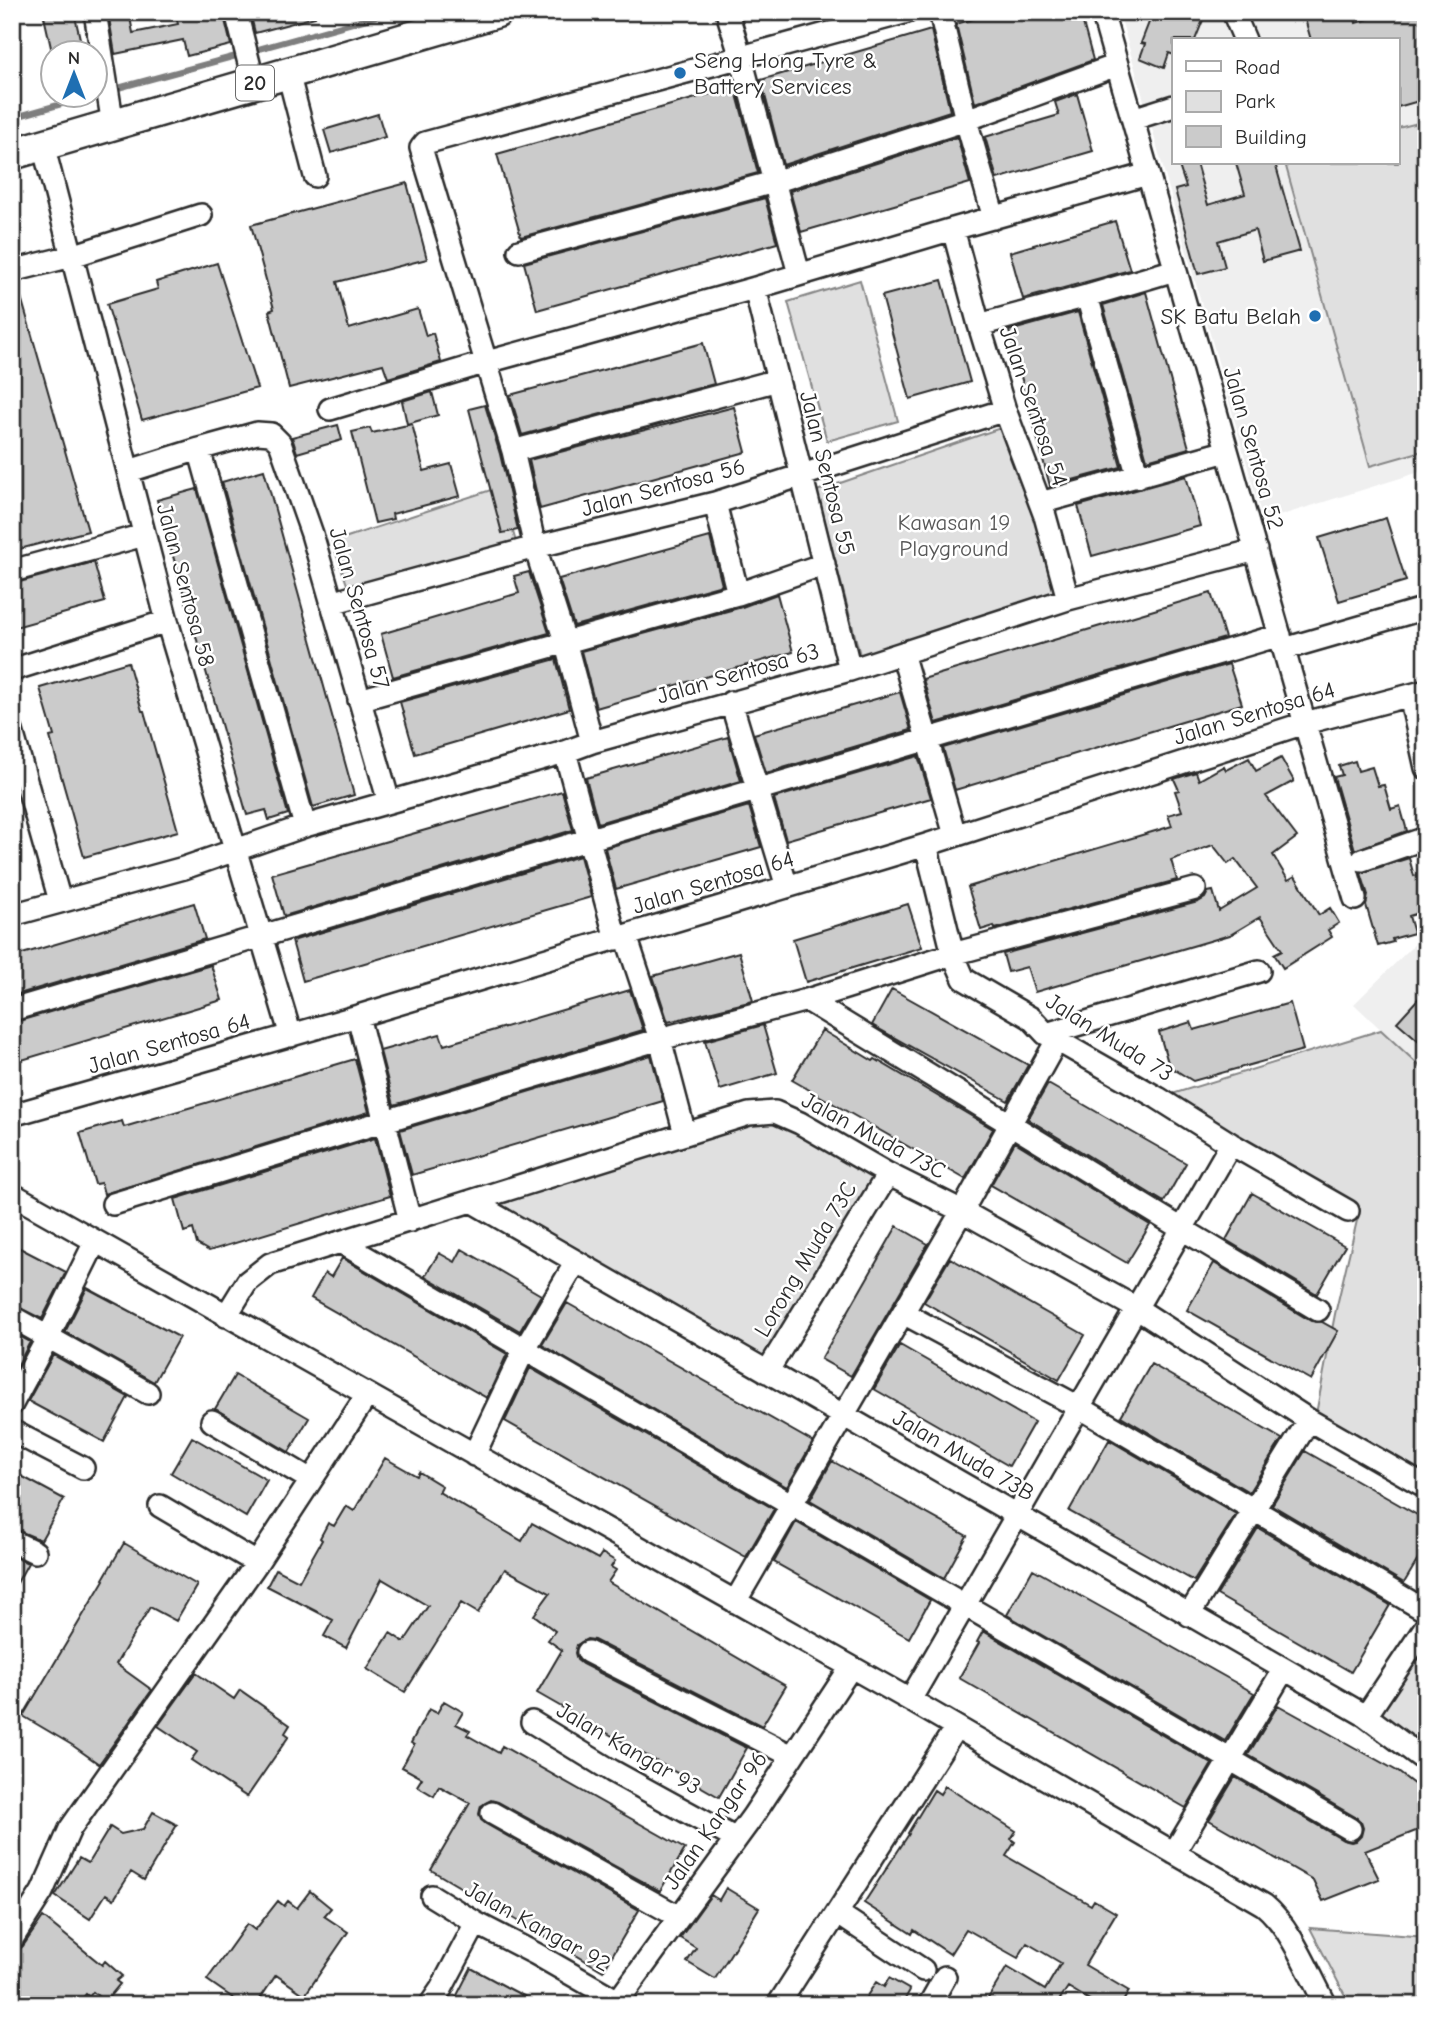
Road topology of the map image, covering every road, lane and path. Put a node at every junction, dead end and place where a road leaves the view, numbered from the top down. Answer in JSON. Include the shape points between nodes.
{"nodes":[{"id":1,"x":95,"y":12,"type":"edge"},
{"id":2,"x":236,"y":12,"type":"edge"},
{"id":3,"x":727,"y":12,"type":"edge"},
{"id":4,"x":907,"y":12,"type":"edge"},
{"id":5,"x":940,"y":12,"type":"edge"},
{"id":6,"x":1102,"y":12,"type":"edge"},
{"id":7,"x":1233,"y":12,"type":"edge"},
{"id":8,"x":494,"y":13,"type":"edge"},
{"id":9,"x":443,"y":20,"type":"edge"},
{"id":10,"x":1244,"y":38,"type":"edge"},
{"id":11,"x":741,"y":58,"type":"junction"},
{"id":12,"x":1117,"y":65,"type":"junction"},
{"id":13,"x":289,"y":74,"type":"junction"},
{"id":14,"x":254,"y":83,"type":"junction"},
{"id":15,"x":1172,"y":107,"type":"edge"},
{"id":16,"x":966,"y":120,"type":"junction"},
{"id":17,"x":1133,"y":120,"type":"junction"},
{"id":18,"x":114,"y":125,"type":"junction"},
{"id":19,"x":43,"y":145,"type":"junction"},
{"id":20,"x":12,"y":154,"type":"edge"},
{"id":21,"x":1148,"y":174,"type":"junction"},
{"id":22,"x":315,"y":176,"type":"dead end"},
{"id":23,"x":774,"y":181,"type":"junction"},
{"id":24,"x":201,"y":215,"type":"dead end"},
{"id":25,"x":994,"y":218,"type":"junction"},
{"id":26,"x":953,"y":229,"type":"junction"},
{"id":27,"x":519,"y":251,"type":"dead end"},
{"id":28,"x":72,"y":256,"type":"junction"},
{"id":29,"x":1175,"y":270,"type":"junction"},
{"id":30,"x":12,"y":271,"type":"edge"},
{"id":31,"x":799,"y":274,"type":"junction"},
{"id":32,"x":755,"y":288,"type":"junction"},
{"id":33,"x":1087,"y":296,"type":"junction"},
{"id":34,"x":979,"y":325,"type":"junction"},
{"id":35,"x":487,"y":362,"type":"junction"},
{"id":36,"x":778,"y":380,"type":"junction"},
{"id":37,"x":330,"y":410,"type":"dead end"},
{"id":38,"x":1005,"y":410,"type":"junction"},
{"id":39,"x":199,"y":449,"type":"junction"},
{"id":40,"x":513,"y":450,"type":"junction"},
{"id":41,"x":1227,"y":451,"type":"junction"},
{"id":42,"x":129,"y":471,"type":"junction"},
{"id":43,"x":801,"y":474,"type":"junction"},
{"id":44,"x":1138,"y":477,"type":"junction"},
{"id":45,"x":715,"y":503,"type":"junction"},
{"id":46,"x":1040,"y":503,"type":"junction"},
{"id":47,"x":144,"y":535,"type":"junction"},
{"id":48,"x":536,"y":547,"type":"junction"},
{"id":49,"x":1256,"y":550,"type":"junction"},
{"id":50,"x":824,"y":564,"type":"junction"},
{"id":51,"x":12,"y":571,"type":"edge"},
{"id":52,"x":738,"y":594,"type":"junction"},
{"id":53,"x":1068,"y":599,"type":"junction"},
{"id":54,"x":331,"y":603,"type":"junction"},
{"id":55,"x":1426,"y":608,"type":"edge"},
{"id":56,"x":167,"y":621,"type":"junction"},
{"id":57,"x":565,"y":641,"type":"junction"},
{"id":58,"x":1282,"y":642,"type":"junction"},
{"id":59,"x":902,"y":653,"type":"junction"},
{"id":60,"x":12,"y":670,"type":"edge"},
{"id":61,"x":850,"y":670,"type":"junction"},
{"id":62,"x":1418,"y":693,"type":"edge"},
{"id":63,"x":359,"y":700,"type":"junction"},
{"id":64,"x":731,"y":702,"type":"junction"},
{"id":65,"x":1305,"y":723,"type":"junction"},
{"id":66,"x":12,"y":731,"type":"edge"},
{"id":67,"x":927,"y":740,"type":"junction"},
{"id":68,"x":592,"y":741,"type":"junction"},
{"id":69,"x":565,"y":752,"type":"junction"},
{"id":70,"x":1425,"y":761,"type":"edge"},
{"id":71,"x":757,"y":790,"type":"junction"},
{"id":72,"x":389,"y":802,"type":"junction"},
{"id":73,"x":305,"y":826,"type":"junction"},
{"id":74,"x":955,"y":835,"type":"junction"},
{"id":75,"x":1426,"y":838,"type":"edge"},
{"id":76,"x":587,"y":839,"type":"junction"},
{"id":77,"x":926,"y":845,"type":"junction"},
{"id":78,"x":236,"y":850,"type":"junction"},
{"id":79,"x":1362,"y":860,"type":"dead end"},
{"id":80,"x":787,"y":887,"type":"junction"},
{"id":81,"x":1195,"y":889,"type":"dead end"},
{"id":82,"x":1355,"y":898,"type":"dead end"},
{"id":83,"x":60,"y":901,"type":"junction"},
{"id":84,"x":12,"y":915,"type":"edge"},
{"id":85,"x":262,"y":937,"type":"junction"},
{"id":86,"x":621,"y":937,"type":"junction"},
{"id":87,"x":953,"y":954,"type":"junction"},
{"id":88,"x":1259,"y":971,"type":"dead end"},
{"id":89,"x":807,"y":1000,"type":"junction"},
{"id":90,"x":12,"y":1010,"type":"edge"},
{"id":91,"x":359,"y":1016,"type":"junction"},
{"id":92,"x":291,"y":1036,"type":"junction"},
{"id":93,"x":1052,"y":1037,"type":"junction"},
{"id":94,"x":660,"y":1039,"type":"junction"},
{"id":95,"x":12,"y":1115,"type":"edge"},
{"id":96,"x":385,"y":1121,"type":"junction"},
{"id":97,"x":1009,"y":1124,"type":"junction"},
{"id":98,"x":685,"y":1134,"type":"junction"},
{"id":99,"x":1231,"y":1144,"type":"junction"},
{"id":100,"x":888,"y":1174,"type":"junction"},
{"id":101,"x":12,"y":1194,"type":"edge"},
{"id":102,"x":471,"y":1201,"type":"junction"},
{"id":103,"x":114,"y":1204,"type":"dead end"},
{"id":104,"x":962,"y":1211,"type":"junction"},
{"id":105,"x":1348,"y":1211,"type":"dead end"},
{"id":106,"x":410,"y":1221,"type":"junction"},
{"id":107,"x":1182,"y":1229,"type":"junction"},
{"id":108,"x":95,"y":1242,"type":"junction"},
{"id":109,"x":340,"y":1242,"type":"junction"},
{"id":110,"x":576,"y":1262,"type":"junction"},
{"id":111,"x":1136,"y":1308,"type":"junction"},
{"id":112,"x":1318,"y":1310,"type":"dead end"},
{"id":113,"x":903,"y":1313,"type":"junction"},
{"id":114,"x":226,"y":1316,"type":"junction"},
{"id":115,"x":12,"y":1317,"type":"edge"},
{"id":116,"x":48,"y":1337,"type":"junction"},
{"id":117,"x":524,"y":1350,"type":"junction"},
{"id":118,"x":767,"y":1372,"type":"junction"},
{"id":119,"x":148,"y":1393,"type":"dead end"},
{"id":120,"x":367,"y":1395,"type":"junction"},
{"id":121,"x":12,"y":1404,"type":"edge"},
{"id":122,"x":1079,"y":1407,"type":"junction"},
{"id":123,"x":843,"y":1416,"type":"junction"},
{"id":124,"x":1309,"y":1420,"type":"junction"},
{"id":125,"x":212,"y":1421,"type":"dead end"},
{"id":126,"x":12,"y":1431,"type":"edge"},
{"id":127,"x":474,"y":1455,"type":"junction"},
{"id":128,"x":83,"y":1468,"type":"dead end"},
{"id":129,"x":311,"y":1480,"type":"junction"},
{"id":130,"x":1426,"y":1487,"type":"edge"},
{"id":131,"x":793,"y":1504,"type":"junction"},
{"id":132,"x":160,"y":1506,"type":"dead end"},
{"id":133,"x":1254,"y":1509,"type":"junction"},
{"id":134,"x":1017,"y":1516,"type":"junction"},
{"id":135,"x":12,"y":1541,"type":"edge"},
{"id":136,"x":35,"y":1552,"type":"dead end"},
{"id":137,"x":257,"y":1563,"type":"junction"},
{"id":138,"x":735,"y":1602,"type":"junction"},
{"id":139,"x":965,"y":1605,"type":"junction"},
{"id":140,"x":1426,"y":1611,"type":"edge"},
{"id":141,"x":1189,"y":1615,"type":"junction"},
{"id":142,"x":1426,"y":1626,"type":"edge"},
{"id":143,"x":588,"y":1652,"type":"dead end"},
{"id":144,"x":851,"y":1667,"type":"junction"},
{"id":145,"x":1284,"y":1669,"type":"junction"},
{"id":146,"x":910,"y":1700,"type":"junction"},
{"id":147,"x":1366,"y":1716,"type":"junction"},
{"id":148,"x":532,"y":1722,"type":"dead end"},
{"id":149,"x":956,"y":1727,"type":"junction"},
{"id":150,"x":792,"y":1756,"type":"junction"},
{"id":151,"x":1230,"y":1759,"type":"junction"},
{"id":152,"x":1426,"y":1761,"type":"edge"},
{"id":153,"x":492,"y":1813,"type":"dead end"},
{"id":154,"x":1350,"y":1829,"type":"dead end"},
{"id":155,"x":736,"y":1839,"type":"junction"},
{"id":156,"x":1174,"y":1853,"type":"junction"},
{"id":157,"x":432,"y":1896,"type":"dead end"},
{"id":158,"x":837,"y":1913,"type":"junction"},
{"id":159,"x":679,"y":1917,"type":"junction"},
{"id":160,"x":476,"y":1923,"type":"junction"},
{"id":161,"x":12,"y":1939,"type":"edge"},
{"id":162,"x":923,"y":1970,"type":"dead end"},
{"id":163,"x":945,"y":1977,"type":"dead end"},
{"id":164,"x":618,"y":2001,"type":"joint"},
{"id":165,"x":430,"y":2005,"type":"edge"},
{"id":166,"x":778,"y":2005,"type":"edge"},
{"id":167,"x":929,"y":2005,"type":"edge"},
{"id":168,"x":1326,"y":2005,"type":"edge"}],
"edges":[{"from":1,"to":18,"type":"street"},
{"from":2,"to":14,"type":"street"},
{"from":3,"to":11,"type":"street"},
{"from":4,"to":11,"type":"street"},
{"from":5,"to":16,"type":"street"},
{"from":6,"to":12,"type":"street","name":"Jalan Sentosa 52"},
{"from":7,"to":10,"type":"street"},
{"from":8,"to":9,"type":"highway","number":"20"},
{"from":9,"to":13,"type":"highway","number":"20"},
{"from":11,"to":23,"type":"street"},
{"from":11,"to":35,"type":"street","via":[[425,143],[421,148]]},
{"from":12,"to":16,"type":"street"},
{"from":12,"to":17,"type":"street","name":"Jalan Sentosa 52"},
{"from":13,"to":14,"type":"highway","number":"20"},
{"from":13,"to":22,"type":"street"},
{"from":14,"to":18,"type":"highway","number":"20"},
{"from":15,"to":17,"type":"street"},
{"from":16,"to":23,"type":"street"},
{"from":16,"to":25,"type":"street"},
{"from":17,"to":21,"type":"street","name":"Jalan Sentosa 52"},
{"from":18,"to":19,"type":"highway","number":"20"},
{"from":19,"to":20,"type":"highway","number":"20"},
{"from":19,"to":28,"type":"street","name":"Jalan Sentosa 58"},
{"from":21,"to":25,"type":"street"},
{"from":21,"to":29,"type":"street","name":"Jalan Sentosa 52"},
{"from":23,"to":27,"type":"street"},
{"from":23,"to":31,"type":"street"},
{"from":24,"to":28,"type":"street"},
{"from":25,"to":26,"type":"street"},
{"from":26,"to":31,"type":"street"},
{"from":26,"to":34,"type":"street","name":"Jalan Sentosa 54"},
{"from":28,"to":30,"type":"street"},
{"from":28,"to":42,"type":"street","name":"Jalan Sentosa 58"},
{"from":29,"to":33,"type":"street"},
{"from":29,"to":41,"type":"street","name":"Jalan Sentosa 52"},
{"from":31,"to":32,"type":"street"},
{"from":32,"to":35,"type":"street"},
{"from":32,"to":36,"type":"street","name":"Jalan Sentosa 55"},
{"from":33,"to":34,"type":"street"},
{"from":33,"to":44,"type":"street"},
{"from":34,"to":38,"type":"street","name":"Jalan Sentosa 54"},
{"from":35,"to":37,"type":"street"},
{"from":35,"to":40,"type":"street"},
{"from":36,"to":40,"type":"street"},
{"from":36,"to":43,"type":"street","name":"Jalan Sentosa 55"},
{"from":38,"to":43,"type":"street","name":"Jalan Sentosa 56"},
{"from":38,"to":46,"type":"street","name":"Jalan Sentosa 54"},
{"from":39,"to":42,"type":"street"},
{"from":39,"to":54,"type":"street","name":"Jalan Sentosa 57","via":[[257,433],[271,434],[280,443]]},
{"from":39,"to":73,"type":"street"},
{"from":40,"to":48,"type":"street"},
{"from":41,"to":44,"type":"street"},
{"from":41,"to":49,"type":"street","name":"Jalan Sentosa 52"},
{"from":42,"to":47,"type":"street","name":"Jalan Sentosa 58"},
{"from":43,"to":45,"type":"street","name":"Jalan Sentosa 56"},
{"from":43,"to":50,"type":"street","name":"Jalan Sentosa 55"},
{"from":44,"to":46,"type":"street"},
{"from":45,"to":48,"type":"street","name":"Jalan Sentosa 56"},
{"from":45,"to":52,"type":"street"},
{"from":46,"to":53,"type":"street","name":"Jalan Sentosa 54"},
{"from":47,"to":51,"type":"street"},
{"from":47,"to":56,"type":"street","name":"Jalan Sentosa 58"},
{"from":48,"to":54,"type":"street","name":"Jalan Sentosa 56"},
{"from":48,"to":57,"type":"street"},
{"from":49,"to":53,"type":"street","name":"Jalan Sentosa 63"},
{"from":49,"to":58,"type":"street","name":"Jalan Sentosa 52"},
{"from":50,"to":52,"type":"street"},
{"from":50,"to":61,"type":"street","name":"Jalan Sentosa 55"},
{"from":52,"to":57,"type":"street"},
{"from":53,"to":59,"type":"street","name":"Jalan Sentosa 63"},
{"from":54,"to":63,"type":"street","name":"Jalan Sentosa 57"},
{"from":55,"to":58,"type":"street"},
{"from":56,"to":60,"type":"street"},
{"from":56,"to":78,"type":"street","name":"Jalan Sentosa 58"},
{"from":57,"to":63,"type":"street"},
{"from":57,"to":68,"type":"street"},
{"from":58,"to":65,"type":"street","name":"Jalan Sentosa 52"},
{"from":58,"to":67,"type":"street"},
{"from":59,"to":61,"type":"street","name":"Jalan Sentosa 63"},
{"from":59,"to":67,"type":"street"},
{"from":61,"to":64,"type":"street","name":"Jalan Sentosa 63"},
{"from":62,"to":65,"type":"street","name":"Jalan Sentosa 64"},
{"from":62,"to":70,"type":"street"},
{"from":63,"to":72,"type":"street","name":"Jalan Sentosa 57"},
{"from":64,"to":68,"type":"street","name":"Jalan Sentosa 63"},
{"from":64,"to":71,"type":"street"},
{"from":65,"to":74,"type":"street","name":"Jalan Sentosa 64"},
{"from":65,"to":82,"type":"street","name":"Jalan Sentosa 52"},
{"from":66,"to":83,"type":"street"},
{"from":67,"to":71,"type":"street"},
{"from":67,"to":74,"type":"street"},
{"from":68,"to":69,"type":"street","name":"Jalan Sentosa 63"},
{"from":69,"to":72,"type":"street","name":"Jalan Sentosa 63"},
{"from":69,"to":76,"type":"street"},
{"from":71,"to":76,"type":"street"},
{"from":71,"to":80,"type":"street"},
{"from":72,"to":73,"type":"street","name":"Jalan Sentosa 63"},
{"from":73,"to":78,"type":"street","name":"Jalan Sentosa 63"},
{"from":74,"to":77,"type":"street","name":"Jalan Sentosa 64"},
{"from":75,"to":79,"type":"street"},
{"from":76,"to":85,"type":"street"},
{"from":76,"to":86,"type":"street"},
{"from":77,"to":80,"type":"street","name":"Jalan Sentosa 64"},
{"from":77,"to":87,"type":"street","name":"Jalan Muda 73"},
{"from":78,"to":83,"type":"street","name":"Jalan Sentosa 63"},
{"from":78,"to":85,"type":"street","name":"Jalan Sentosa 58"},
{"from":80,"to":86,"type":"street","name":"Jalan Sentosa 64"},
{"from":81,"to":87,"type":"street"},
{"from":83,"to":84,"type":"street","name":"Jalan Sentosa 63"},
{"from":85,"to":90,"type":"street"},
{"from":85,"to":92,"type":"street","name":"Jalan Sentosa 58"},
{"from":86,"to":91,"type":"street","name":"Jalan Sentosa 64"},
{"from":86,"to":94,"type":"street"},
{"from":87,"to":89,"type":"street"},
{"from":87,"to":93,"type":"street","name":"Jalan Muda 73","via":[[964,979],[1031,1018]]},
{"from":88,"to":93,"type":"street"},
{"from":89,"to":94,"type":"street"},
{"from":89,"to":97,"type":"street"},
{"from":91,"to":92,"type":"street","name":"Jalan Sentosa 64"},
{"from":91,"to":96,"type":"street"},
{"from":92,"to":95,"type":"street","name":"Jalan Sentosa 64"},
{"from":93,"to":97,"type":"street"},
{"from":93,"to":99,"type":"street","name":"Jalan Muda 73"},
{"from":94,"to":96,"type":"street"},
{"from":94,"to":98,"type":"street"},
{"from":96,"to":103,"type":"street"},
{"from":96,"to":106,"type":"street"},
{"from":97,"to":104,"type":"street"},
{"from":97,"to":107,"type":"street"},
{"from":98,"to":100,"type":"street","name":"Jalan Muda 73C","via":[[749,1114],[775,1112]]},
{"from":98,"to":102,"type":"street","name":"Jalan Muda 73C"},
{"from":99,"to":105,"type":"street","name":"Jalan Muda 73"},
{"from":99,"to":107,"type":"street"},
{"from":100,"to":104,"type":"street","name":"Jalan Muda 73C"},
{"from":100,"to":118,"type":"street","name":"Lorong Muda 73C"},
{"from":101,"to":108,"type":"street"},
{"from":102,"to":106,"type":"street","name":"Jalan Muda 73C"},
{"from":102,"to":110,"type":"street","name":"Jalan Muda 73B"},
{"from":104,"to":111,"type":"street","name":"Jalan Muda 73C"},
{"from":104,"to":113,"type":"street"},
{"from":106,"to":109,"type":"street","name":"Jalan Muda 73C"},
{"from":107,"to":111,"type":"street"},
{"from":107,"to":112,"type":"street"},
{"from":108,"to":114,"type":"street"},
{"from":108,"to":116,"type":"street"},
{"from":109,"to":114,"type":"street","name":"Jalan Muda 73C","via":[[270,1264],[247,1283]]},
{"from":109,"to":117,"type":"street"},
{"from":110,"to":117,"type":"street"},
{"from":110,"to":118,"type":"street","name":"Jalan Muda 73B"},
{"from":111,"to":122,"type":"street"},
{"from":111,"to":124,"type":"street","name":"Jalan Muda 73C"},
{"from":113,"to":122,"type":"street"},
{"from":113,"to":123,"type":"street"},
{"from":114,"to":120,"type":"street"},
{"from":115,"to":116,"type":"street"},
{"from":116,"to":119,"type":"street"},
{"from":116,"to":121,"type":"street"},
{"from":117,"to":127,"type":"street"},
{"from":117,"to":131,"type":"street"},
{"from":118,"to":123,"type":"street","name":"Jalan Muda 73B"},
{"from":120,"to":127,"type":"street"},
{"from":120,"to":129,"type":"street"},
{"from":122,"to":133,"type":"street"},
{"from":122,"to":134,"type":"street"},
{"from":123,"to":131,"type":"street"},
{"from":123,"to":134,"type":"street","name":"Jalan Muda 73B"},
{"from":124,"to":130,"type":"street","name":"Jalan Muda 73C"},
{"from":124,"to":133,"type":"street"},
{"from":125,"to":129,"type":"street"},
{"from":126,"to":128,"type":"street"},
{"from":127,"to":138,"type":"street"},
{"from":129,"to":137,"type":"street"},
{"from":131,"to":138,"type":"street"},
{"from":131,"to":139,"type":"street"},
{"from":132,"to":137,"type":"street"},
{"from":133,"to":140,"type":"street"},
{"from":133,"to":141,"type":"street"},
{"from":134,"to":139,"type":"street"},
{"from":134,"to":141,"type":"street","name":"Jalan Muda 73B"},
{"from":135,"to":136,"type":"street"},
{"from":137,"to":161,"type":"street","via":[[70,1829],[42,1892]]},
{"from":138,"to":144,"type":"street"},
{"from":139,"to":146,"type":"street"},
{"from":139,"to":151,"type":"street"},
{"from":141,"to":145,"type":"street","name":"Jalan Muda 73B"},
{"from":142,"to":147,"type":"street"},
{"from":143,"to":150,"type":"street"},
{"from":144,"to":146,"type":"street"},
{"from":144,"to":150,"type":"street","name":"Jalan Kangar 96"},
{"from":145,"to":147,"type":"street","name":"Jalan Muda 73B"},
{"from":145,"to":151,"type":"street"},
{"from":146,"to":149,"type":"street"},
{"from":147,"to":152,"type":"street","name":"Jalan Muda 73B"},
{"from":148,"to":155,"type":"street","name":"Jalan Kangar 93"},
{"from":149,"to":156,"type":"street"},
{"from":149,"to":158,"type":"street"},
{"from":150,"to":155,"type":"street","name":"Jalan Kangar 96"},
{"from":151,"to":154,"type":"street"},
{"from":151,"to":156,"type":"street"},
{"from":153,"to":159,"type":"street"},
{"from":155,"to":159,"type":"street","name":"Jalan Kangar 96"},
{"from":156,"to":168,"type":"street","via":[[1276,1915]]},
{"from":157,"to":160,"type":"street","name":"Jalan Kangar 92"},
{"from":158,"to":162,"type":"street"},
{"from":158,"to":166,"type":"street"},
{"from":159,"to":164,"type":"street","name":"Jalan Kangar 96"},
{"from":160,"to":164,"type":"street","name":"Jalan Kangar 92"},
{"from":160,"to":165,"type":"street"},
{"from":163,"to":167,"type":"street"}]}
